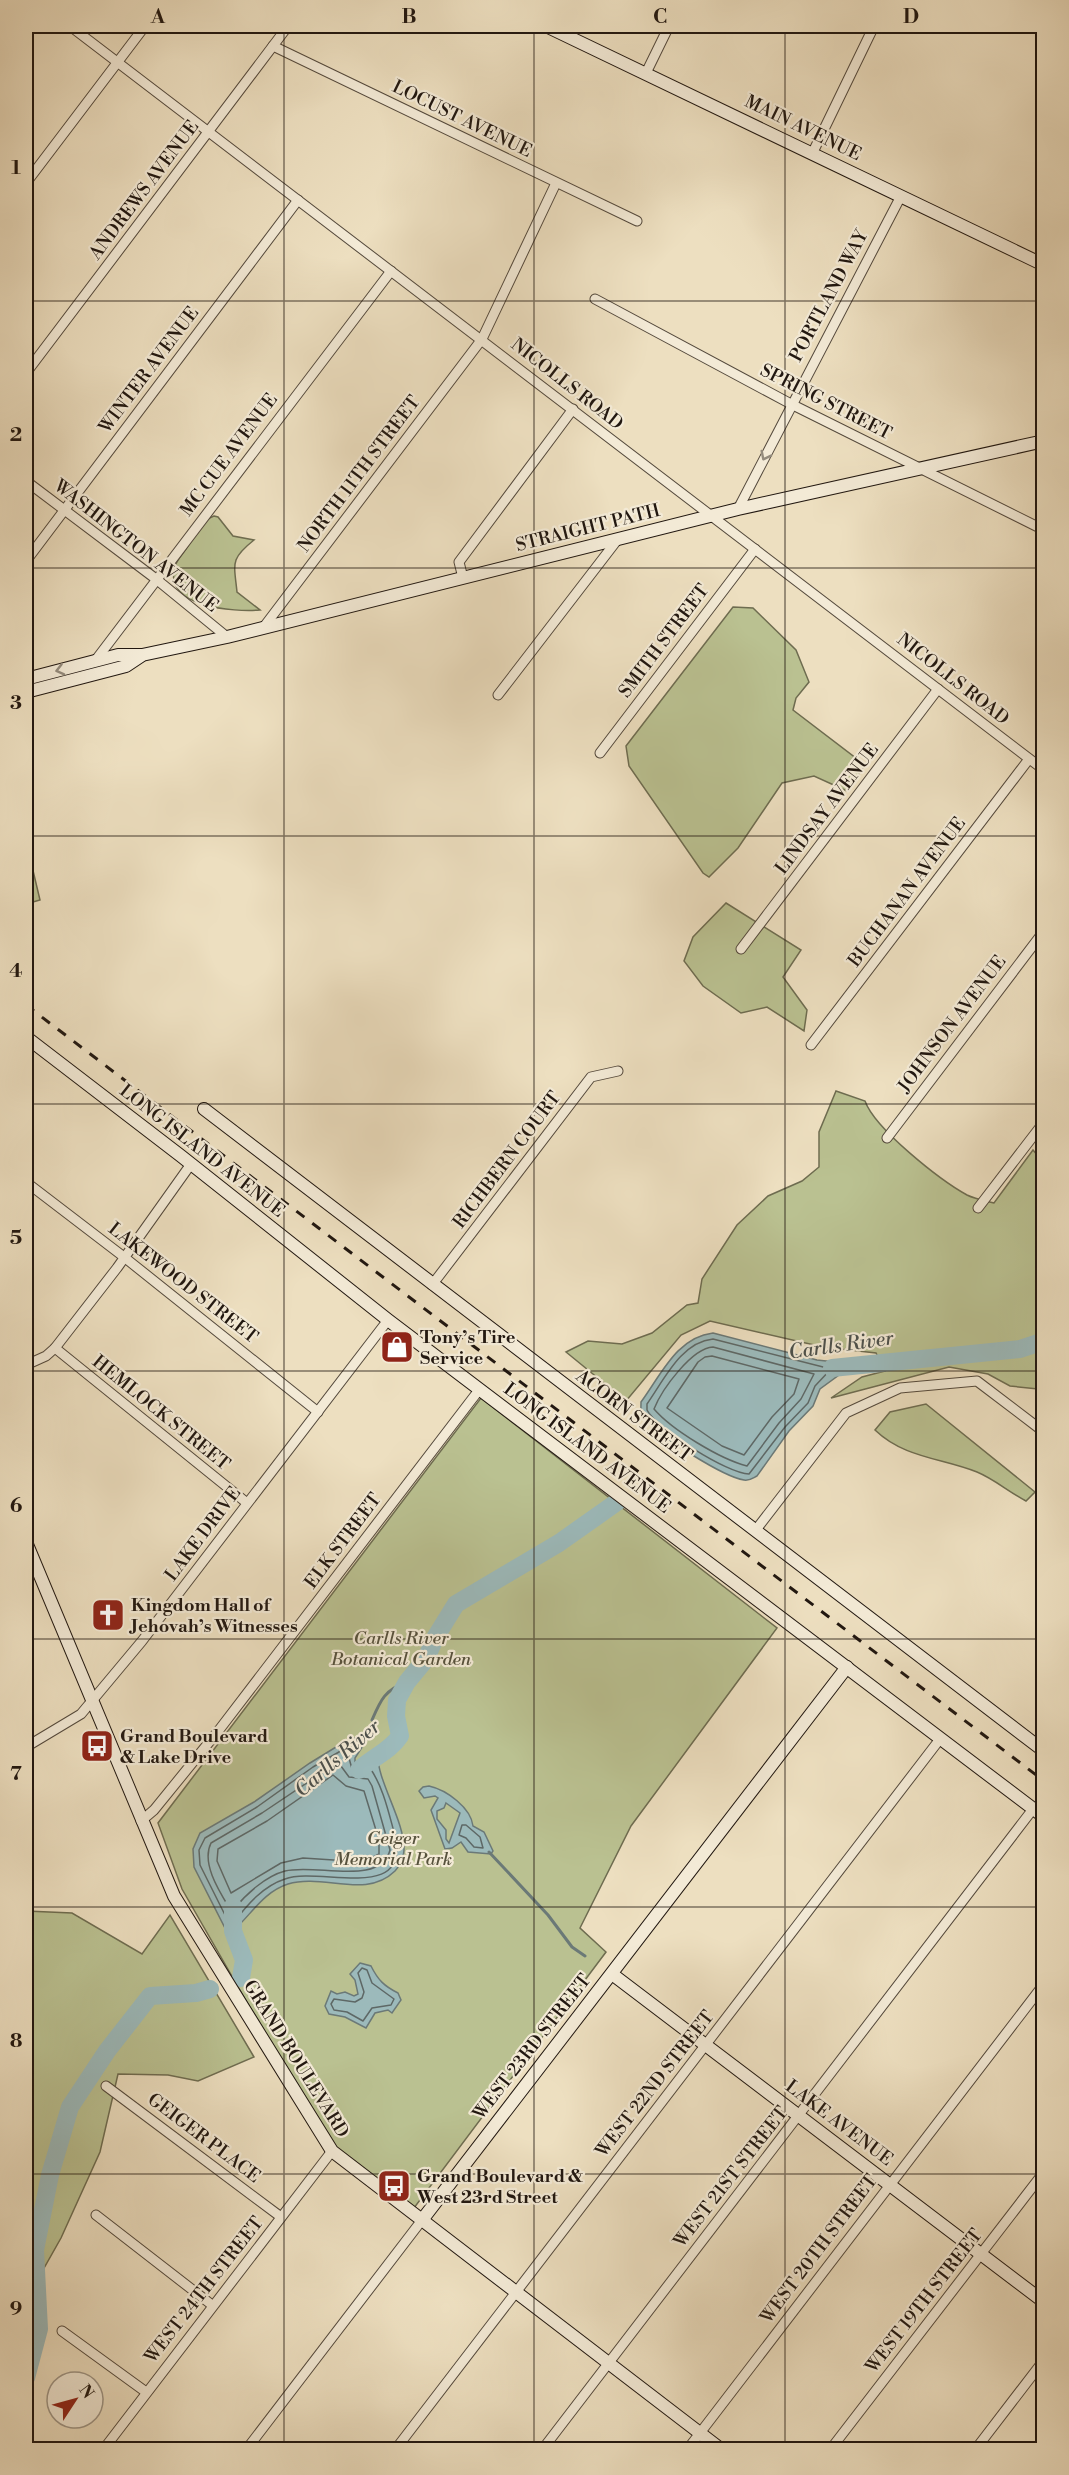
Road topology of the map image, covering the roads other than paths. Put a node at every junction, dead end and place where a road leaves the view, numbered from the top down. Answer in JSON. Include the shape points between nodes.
{"nodes":[{"id":1,"x":70,"y":26,"type":"edge"},
{"id":2,"x":145,"y":26,"type":"edge"},
{"id":3,"x":288,"y":26,"type":"edge"},
{"id":4,"x":546,"y":26,"type":"edge"},
{"id":5,"x":669,"y":26,"type":"edge"},
{"id":6,"x":874,"y":26,"type":"edge"},
{"id":7,"x":273,"y":46,"type":"junction"},
{"id":8,"x":118,"y":62,"type":"junction"},
{"id":9,"x":646,"y":73,"type":"junction"},
{"id":10,"x":208,"y":132,"type":"junction"},
{"id":11,"x":813,"y":152,"type":"junction"},
{"id":12,"x":26,"y":183,"type":"edge"},
{"id":13,"x":556,"y":183,"type":"junction"},
{"id":14,"x":901,"y":196,"type":"junction"},
{"id":15,"x":298,"y":200,"type":"junction"},
{"id":16,"x":637,"y":221,"type":"dead end"},
{"id":17,"x":1042,"y":260,"type":"edge"},
{"id":18,"x":391,"y":271,"type":"junction"},
{"id":19,"x":595,"y":299,"type":"dead end"},
{"id":20,"x":482,"y":339,"type":"junction"},
{"id":21,"x":26,"y":373,"type":"edge"},
{"id":22,"x":791,"y":404,"type":"junction"},
{"id":23,"x":573,"y":410,"type":"junction"},
{"id":24,"x":1044,"y":441,"type":"edge"},
{"id":25,"x":918,"y":468,"type":"junction"},
{"id":26,"x":26,"y":481,"type":"edge"},
{"id":27,"x":738,"y":509,"type":"junction"},
{"id":28,"x":63,"y":511,"type":"junction"},
{"id":29,"x":712,"y":516,"type":"junction"},
{"id":30,"x":1044,"y":530,"type":"edge"},
{"id":31,"x":618,"y":539,"type":"junction"},
{"id":32,"x":755,"y":549,"type":"junction"},
{"id":33,"x":26,"y":561,"type":"edge"},
{"id":34,"x":463,"y":578,"type":"junction"},
{"id":35,"x":156,"y":579,"type":"junction"},
{"id":36,"x":262,"y":628,"type":"junction"},
{"id":37,"x":227,"y":637,"type":"junction"},
{"id":38,"x":142,"y":655,"type":"junction"},
{"id":39,"x":95,"y":661,"type":"junction"},
{"id":40,"x":26,"y":679,"type":"edge"},
{"id":41,"x":938,"y":689,"type":"junction"},
{"id":42,"x":26,"y":692,"type":"edge"},
{"id":43,"x":498,"y":695,"type":"dead end"},
{"id":44,"x":600,"y":753,"type":"dead end"},
{"id":45,"x":1029,"y":759,"type":"junction"},
{"id":46,"x":1044,"y":770,"type":"edge"},
{"id":47,"x":1044,"y":931,"type":"edge"},
{"id":48,"x":741,"y":949,"type":"dead end"},
{"id":49,"x":26,"y":1037,"type":"edge"},
{"id":50,"x":811,"y":1045,"type":"dead end"},
{"id":51,"x":618,"y":1071,"type":"dead end"},
{"id":52,"x":204,"y":1109,"type":"dead end"},
{"id":53,"x":1044,"y":1122,"type":"edge"},
{"id":54,"x":887,"y":1138,"type":"dead end"},
{"id":55,"x":191,"y":1164,"type":"junction"},
{"id":56,"x":26,"y":1182,"type":"edge"},
{"id":57,"x":978,"y":1208,"type":"dead end"},
{"id":58,"x":124,"y":1257,"type":"junction"},
{"id":59,"x":432,"y":1285,"type":"junction"},
{"id":60,"x":388,"y":1320,"type":"junction"},
{"id":61,"x":55,"y":1348,"type":"junction"},
{"id":62,"x":26,"y":1365,"type":"edge"},
{"id":63,"x":479,"y":1390,"type":"junction"},
{"id":64,"x":318,"y":1412,"type":"junction"},
{"id":65,"x":1044,"y":1432,"type":"edge"},
{"id":66,"x":247,"y":1503,"type":"junction"},
{"id":67,"x":755,"y":1532,"type":"junction"},
{"id":68,"x":26,"y":1542,"type":"edge"},
{"id":69,"x":847,"y":1667,"type":"junction"},
{"id":70,"x":91,"y":1701,"type":"junction"},
{"id":71,"x":940,"y":1738,"type":"junction"},
{"id":72,"x":26,"y":1747,"type":"edge"},
{"id":73,"x":1044,"y":1751,"type":"edge"},
{"id":74,"x":1033,"y":1809,"type":"junction"},
{"id":75,"x":1044,"y":1817,"type":"edge"},
{"id":76,"x":141,"y":1821,"type":"junction"},
{"id":77,"x":612,"y":1974,"type":"junction"},
{"id":78,"x":1044,"y":1984,"type":"edge"},
{"id":79,"x":706,"y":2044,"type":"junction"},
{"id":80,"x":106,"y":2086,"type":"dead end"},
{"id":81,"x":799,"y":2116,"type":"junction"},
{"id":82,"x":332,"y":2151,"type":"junction"},
{"id":83,"x":1044,"y":2172,"type":"edge"},
{"id":84,"x":889,"y":2185,"type":"junction"},
{"id":85,"x":96,"y":2216,"type":"dead end"},
{"id":86,"x":281,"y":2217,"type":"junction"},
{"id":87,"x":422,"y":2220,"type":"junction"},
{"id":88,"x":981,"y":2254,"type":"junction"},
{"id":89,"x":515,"y":2292,"type":"junction"},
{"id":90,"x":1044,"y":2301,"type":"edge"},
{"id":91,"x":212,"y":2305,"type":"junction"},
{"id":92,"x":62,"y":2331,"type":"dead end"},
{"id":93,"x":1044,"y":2360,"type":"edge"},
{"id":94,"x":608,"y":2362,"type":"junction"},
{"id":95,"x":146,"y":2392,"type":"junction"},
{"id":96,"x":700,"y":2433,"type":"junction"},
{"id":97,"x":103,"y":2450,"type":"edge"},
{"id":98,"x":246,"y":2450,"type":"edge"},
{"id":99,"x":395,"y":2450,"type":"edge"},
{"id":100,"x":542,"y":2450,"type":"edge"},
{"id":101,"x":687,"y":2450,"type":"edge"},
{"id":102,"x":722,"y":2450,"type":"edge"},
{"id":103,"x":830,"y":2450,"type":"edge"},
{"id":104,"x":975,"y":2450,"type":"edge"}],
"edges":[{"from":1,"to":8,"type":"street","name":"NICOLLS ROAD"},
{"from":2,"to":8,"type":"street"},
{"from":3,"to":7,"type":"street","name":"ANDREWS AVENUE"},
{"from":4,"to":9,"type":"street","name":"MAIN AVENUE"},
{"from":5,"to":9,"type":"street"},
{"from":6,"to":11,"type":"street"},
{"from":7,"to":10,"type":"street","name":"ANDREWS AVENUE"},
{"from":7,"to":13,"type":"street","name":"LOCUST AVENUE"},
{"from":8,"to":10,"type":"street","name":"NICOLLS ROAD"},
{"from":8,"to":12,"type":"street"},
{"from":9,"to":11,"type":"street","name":"MAIN AVENUE"},
{"from":10,"to":15,"type":"street","name":"NICOLLS ROAD"},
{"from":10,"to":21,"type":"street","name":"ANDREWS AVENUE"},
{"from":11,"to":14,"type":"street","name":"MAIN AVENUE"},
{"from":13,"to":16,"type":"street","name":"LOCUST AVENUE"},
{"from":13,"to":20,"type":"street","name":"NORTH 11TH STREET"},
{"from":14,"to":17,"type":"street","name":"MAIN AVENUE"},
{"from":14,"to":22,"type":"street","name":"PORTLAND WAY"},
{"from":15,"to":18,"type":"street","name":"NICOLLS ROAD"},
{"from":15,"to":28,"type":"street","name":"WINTER AVENUE"},
{"from":18,"to":20,"type":"street","name":"NICOLLS ROAD"},
{"from":18,"to":35,"type":"street","name":"MC CUE AVENUE"},
{"from":19,"to":22,"type":"street","name":"SPRING STREET"},
{"from":20,"to":23,"type":"street","name":"NICOLLS ROAD"},
{"from":20,"to":36,"type":"street","name":"NORTH 11TH STREET"},
{"from":22,"to":25,"type":"street","name":"SPRING STREET"},
{"from":22,"to":27,"type":"street","name":"PORTLAND WAY","one_way":true},
{"from":23,"to":29,"type":"street","name":"NICOLLS ROAD"},
{"from":23,"to":34,"type":"street","via":[[459,562]]},
{"from":24,"to":25,"type":"street","name":"STRAIGHT PATH"},
{"from":25,"to":27,"type":"street","name":"STRAIGHT PATH"},
{"from":25,"to":30,"type":"street","name":"SPRING STREET"},
{"from":26,"to":28,"type":"street","name":"WASHINGTON AVENUE"},
{"from":27,"to":29,"type":"street","name":"STRAIGHT PATH"},
{"from":28,"to":33,"type":"street","name":"WINTER AVENUE"},
{"from":28,"to":35,"type":"street","name":"WASHINGTON AVENUE"},
{"from":29,"to":31,"type":"street","name":"STRAIGHT PATH"},
{"from":29,"to":32,"type":"street","name":"NICOLLS ROAD"},
{"from":31,"to":34,"type":"street","name":"STRAIGHT PATH"},
{"from":31,"to":43,"type":"street"},
{"from":32,"to":41,"type":"street","name":"NICOLLS ROAD"},
{"from":32,"to":44,"type":"street","name":"SMITH STREET"},
{"from":34,"to":36,"type":"street","name":"STRAIGHT PATH"},
{"from":35,"to":37,"type":"street","name":"WASHINGTON AVENUE"},
{"from":35,"to":39,"type":"street","name":"MC CUE AVENUE"},
{"from":36,"to":37,"type":"street","name":"STRAIGHT PATH"},
{"from":37,"to":38,"type":"street","name":"STRAIGHT PATH"},
{"from":38,"to":39,"type":"street","name":"STRAIGHT PATH","via":[[118,655]]},
{"from":38,"to":42,"type":"street","name":"STRAIGHT PATH","via":[[126,666]]},
{"from":39,"to":40,"type":"street","name":"STRAIGHT PATH","one_way":true},
{"from":41,"to":45,"type":"street","name":"NICOLLS ROAD"},
{"from":41,"to":48,"type":"street","name":"LINDSAY AVENUE"},
{"from":45,"to":46,"type":"street","name":"NICOLLS ROAD"},
{"from":45,"to":50,"type":"street","name":"BUCHANAN AVENUE"},
{"from":47,"to":54,"type":"street","name":"JOHNSON AVENUE"},
{"from":49,"to":55,"type":"street","name":"LONG ISLAND AVENUE"},
{"from":51,"to":59,"type":"street","name":"RICHBERN COURT","via":[[591,1077]]},
{"from":52,"to":59,"type":"street","name":"ACORN STREET"},
{"from":53,"to":57,"type":"street"},
{"from":55,"to":58,"type":"street"},
{"from":55,"to":60,"type":"street","name":"LONG ISLAND AVENUE"},
{"from":56,"to":58,"type":"street","name":"LAKEWOOD STREET"},
{"from":58,"to":61,"type":"street"},
{"from":58,"to":64,"type":"street","name":"LAKEWOOD STREET"},
{"from":59,"to":67,"type":"street","name":"ACORN STREET"},
{"from":60,"to":63,"type":"street","name":"LONG ISLAND AVENUE"},
{"from":60,"to":64,"type":"street","name":"LAKE DRIVE"},
{"from":61,"to":62,"type":"street"},
{"from":61,"to":66,"type":"street","name":"HEMLOCK STREET"},
{"from":63,"to":69,"type":"street","name":"LONG ISLAND AVENUE"},
{"from":63,"to":76,"type":"street","name":"ELK STREET","via":[[219,1730]]},
{"from":64,"to":66,"type":"street","name":"LAKE DRIVE"},
{"from":65,"to":67,"type":"street","via":[[977,1381],[900,1388],[846,1413]]},
{"from":66,"to":70,"type":"street","name":"LAKE DRIVE"},
{"from":67,"to":73,"type":"street","name":"ACORN STREET"},
{"from":68,"to":70,"type":"street","name":"GRAND BOULEVARD"},
{"from":69,"to":71,"type":"street","name":"LONG ISLAND AVENUE"},
{"from":69,"to":77,"type":"street","name":"WEST 23RD STREET"},
{"from":70,"to":72,"type":"street","name":"LAKE DRIVE","via":[[81,1714]]},
{"from":70,"to":76,"type":"street","name":"GRAND BOULEVARD"},
{"from":71,"to":74,"type":"street","name":"LONG ISLAND AVENUE"},
{"from":71,"to":79,"type":"street","name":"WEST 22ND STREET"},
{"from":74,"to":75,"type":"street","name":"LONG ISLAND AVENUE"},
{"from":74,"to":81,"type":"street","name":"WEST 21ST STREET"},
{"from":76,"to":82,"type":"street","name":"GRAND BOULEVARD","via":[[186,1917]]},
{"from":77,"to":79,"type":"street","name":"LAKE AVENUE"},
{"from":77,"to":87,"type":"street","name":"WEST 23RD STREET"},
{"from":78,"to":84,"type":"street","name":"WEST 20TH STREET"},
{"from":79,"to":81,"type":"street","name":"LAKE AVENUE"},
{"from":79,"to":89,"type":"street","name":"WEST 22ND STREET"},
{"from":80,"to":86,"type":"street","name":"GEIGER PLACE"},
{"from":81,"to":84,"type":"street","name":"LAKE AVENUE"},
{"from":81,"to":94,"type":"street","name":"WEST 21ST STREET"},
{"from":82,"to":86,"type":"street","name":"WEST 24TH STREET"},
{"from":82,"to":87,"type":"street","name":"GRAND BOULEVARD"},
{"from":83,"to":88,"type":"street","name":"WEST 19TH STREET"},
{"from":84,"to":88,"type":"street","name":"LAKE AVENUE"},
{"from":84,"to":96,"type":"street","name":"WEST 20TH STREET"},
{"from":85,"to":91,"type":"street"},
{"from":86,"to":91,"type":"street","name":"WEST 24TH STREET"},
{"from":87,"to":89,"type":"street","name":"GRAND BOULEVARD"},
{"from":87,"to":98,"type":"street","name":"WEST 23RD STREET"},
{"from":88,"to":90,"type":"street","name":"LAKE AVENUE"},
{"from":88,"to":103,"type":"street","name":"WEST 19TH STREET"},
{"from":89,"to":94,"type":"street","name":"GRAND BOULEVARD"},
{"from":89,"to":99,"type":"street","name":"WEST 22ND STREET"},
{"from":91,"to":95,"type":"street","name":"WEST 24TH STREET"},
{"from":92,"to":95,"type":"street"},
{"from":93,"to":104,"type":"street"},
{"from":94,"to":96,"type":"street","name":"GRAND BOULEVARD"},
{"from":94,"to":100,"type":"street","name":"WEST 21ST STREET"},
{"from":95,"to":97,"type":"street","name":"WEST 24TH STREET"},
{"from":96,"to":101,"type":"street","name":"WEST 20TH STREET"},
{"from":96,"to":102,"type":"street","name":"GRAND BOULEVARD"}]}
